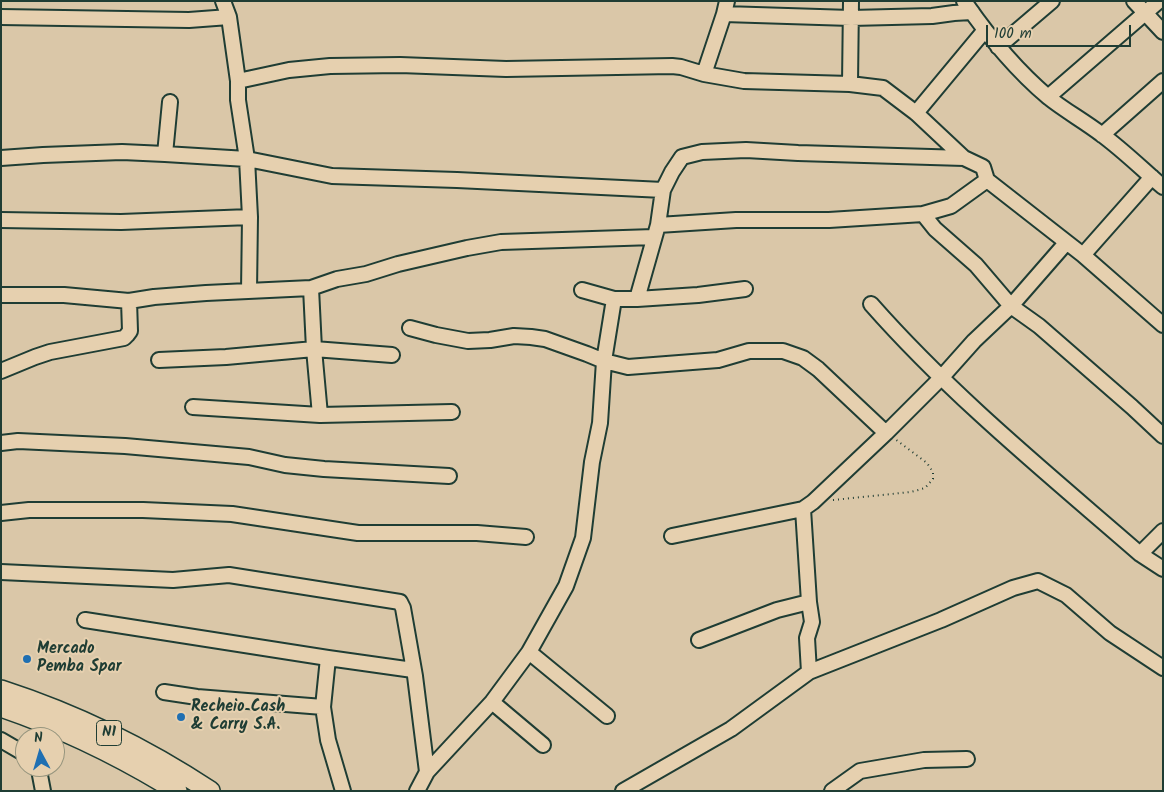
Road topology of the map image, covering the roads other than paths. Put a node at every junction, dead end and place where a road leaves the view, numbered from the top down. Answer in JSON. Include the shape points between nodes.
{"nodes":[{"id":1,"x":223,"y":1,"type":"edge"},
{"id":2,"x":851,"y":1,"type":"edge"},
{"id":3,"x":1052,"y":1,"type":"edge"},
{"id":4,"x":1134,"y":1,"type":"edge"},
{"id":5,"x":1159,"y":1,"type":"edge"},
{"id":6,"x":968,"y":7,"type":"edge"},
{"id":7,"x":726,"y":8,"type":"edge"},
{"id":8,"x":1145,"y":13,"type":"junction"},
{"id":9,"x":1,"y":16,"type":"edge"},
{"id":10,"x":230,"y":17,"type":"junction"},
{"id":11,"x":852,"y":18,"type":"junction"},
{"id":12,"x":984,"y":30,"type":"junction"},
{"id":13,"x":1163,"y":32,"type":"edge"},
{"id":14,"x":998,"y":47,"type":"junction"},
{"id":15,"x":704,"y":74,"type":"junction"},
{"id":16,"x":238,"y":81,"type":"junction"},
{"id":17,"x":1163,"y":81,"type":"edge"},
{"id":18,"x":850,"y":84,"type":"junction"},
{"id":19,"x":1048,"y":97,"type":"junction"},
{"id":20,"x":170,"y":102,"type":"dead end"},
{"id":21,"x":916,"y":114,"type":"junction"},
{"id":22,"x":1102,"y":134,"type":"junction"},
{"id":23,"x":165,"y":154,"type":"junction"},
{"id":24,"x":1,"y":158,"type":"edge"},
{"id":25,"x":964,"y":158,"type":"junction"},
{"id":26,"x":247,"y":159,"type":"junction"},
{"id":27,"x":987,"y":180,"type":"junction"},
{"id":28,"x":1160,"y":183,"type":"edge"},
{"id":29,"x":663,"y":190,"type":"junction"},
{"id":30,"x":923,"y":214,"type":"junction"},
{"id":31,"x":250,"y":216,"type":"junction"},
{"id":32,"x":1,"y":220,"type":"edge"},
{"id":33,"x":656,"y":231,"type":"junction"},
{"id":34,"x":1066,"y":243,"type":"junction"},
{"id":35,"x":1083,"y":255,"type":"junction"},
{"id":36,"x":311,"y":288,"type":"junction"},
{"id":37,"x":745,"y":289,"type":"dead end"},
{"id":38,"x":582,"y":290,"type":"dead end"},
{"id":39,"x":249,"y":292,"type":"junction"},
{"id":40,"x":1,"y":294,"type":"edge"},
{"id":41,"x":614,"y":299,"type":"junction"},
{"id":42,"x":637,"y":299,"type":"junction"},
{"id":43,"x":129,"y":301,"type":"junction"},
{"id":44,"x":871,"y":304,"type":"dead end"},
{"id":45,"x":1011,"y":306,"type":"junction"},
{"id":46,"x":1163,"y":325,"type":"edge"},
{"id":47,"x":410,"y":328,"type":"dead end"},
{"id":48,"x":314,"y":349,"type":"junction"},
{"id":49,"x":392,"y":355,"type":"dead end"},
{"id":50,"x":159,"y":360,"type":"dead end"},
{"id":51,"x":604,"y":361,"type":"junction"},
{"id":52,"x":1,"y":371,"type":"edge"},
{"id":53,"x":941,"y":378,"type":"junction"},
{"id":54,"x":193,"y":407,"type":"dead end"},
{"id":55,"x":452,"y":412,"type":"dead end"},
{"id":56,"x":320,"y":415,"type":"junction"},
{"id":57,"x":886,"y":433,"type":"junction"},
{"id":58,"x":1163,"y":436,"type":"edge"},
{"id":59,"x":1,"y":443,"type":"edge"},
{"id":60,"x":449,"y":476,"type":"dead end"},
{"id":61,"x":808,"y":505,"type":"junction"},
{"id":62,"x":1,"y":513,"type":"edge"},
{"id":63,"x":1163,"y":531,"type":"edge"},
{"id":64,"x":526,"y":536,"type":"dead end"},
{"id":65,"x":672,"y":536,"type":"dead end"},
{"id":66,"x":1140,"y":554,"type":"junction"},
{"id":67,"x":1163,"y":569,"type":"edge"},
{"id":68,"x":1,"y":572,"type":"edge"},
{"id":69,"x":809,"y":602,"type":"junction"},
{"id":70,"x":85,"y":620,"type":"dead end"},
{"id":71,"x":699,"y":640,"type":"dead end"},
{"id":72,"x":529,"y":652,"type":"junction"},
{"id":73,"x":328,"y":658,"type":"junction"},
{"id":74,"x":1163,"y":668,"type":"edge"},
{"id":75,"x":413,"y":670,"type":"junction"},
{"id":76,"x":809,"y":672,"type":"junction"},
{"id":77,"x":1,"y":690,"type":"edge"},
{"id":78,"x":164,"y":692,"type":"dead end"},
{"id":79,"x":492,"y":702,"type":"junction"},
{"id":80,"x":1,"y":707,"type":"edge"},
{"id":81,"x":323,"y":707,"type":"junction"},
{"id":82,"x":607,"y":716,"type":"dead end"},
{"id":83,"x":1,"y":740,"type":"edge"},
{"id":84,"x":544,"y":745,"type":"dead end"},
{"id":85,"x":15,"y":748,"type":"edge"},
{"id":86,"x":967,"y":759,"type":"dead end"},
{"id":87,"x":427,"y":772,"type":"junction"},
{"id":88,"x":41,"y":777,"type":"edge"},
{"id":89,"x":43,"y":791,"type":"edge"},
{"id":90,"x":177,"y":791,"type":"edge"},
{"id":91,"x":210,"y":791,"type":"edge"},
{"id":92,"x":343,"y":791,"type":"edge"},
{"id":93,"x":417,"y":791,"type":"edge"},
{"id":94,"x":623,"y":791,"type":"edge"},
{"id":95,"x":832,"y":791,"type":"edge"}],
"edges":[{"from":1,"to":10,"type":"street"},
{"from":2,"to":11,"type":"street"},
{"from":3,"to":14,"type":"street"},
{"from":4,"to":8,"type":"street"},
{"from":5,"to":8,"type":"street"},
{"from":6,"to":11,"type":"street","via":[[932,16]]},
{"from":6,"to":12,"type":"street"},
{"from":7,"to":11,"type":"street"},
{"from":7,"to":15,"type":"street"},
{"from":8,"to":13,"type":"street"},
{"from":8,"to":19,"type":"street"},
{"from":9,"to":10,"type":"street","via":[[189,20]]},
{"from":10,"to":16,"type":"street"},
{"from":11,"to":18,"type":"street"},
{"from":12,"to":14,"type":"street"},
{"from":12,"to":21,"type":"street"},
{"from":14,"to":19,"type":"street"},
{"from":15,"to":16,"type":"street","via":[[672,66],[506,69],[330,66],[289,70]]},
{"from":15,"to":18,"type":"street","via":[[744,81]]},
{"from":16,"to":26,"type":"street"},
{"from":17,"to":22,"type":"street"},
{"from":18,"to":21,"type":"street","via":[[883,88]]},
{"from":19,"to":22,"type":"street"},
{"from":20,"to":23,"type":"street"},
{"from":21,"to":25,"type":"street"},
{"from":22,"to":28,"type":"street"},
{"from":23,"to":24,"type":"street","via":[[122,152]]},
{"from":23,"to":26,"type":"street"},
{"from":25,"to":27,"type":"street","via":[[983,167]]},
{"from":25,"to":29,"type":"street","via":[[746,150],[702,152],[682,157]]},
{"from":26,"to":29,"type":"street","via":[[332,176]]},
{"from":26,"to":31,"type":"street"},
{"from":27,"to":30,"type":"street","via":[[951,206]]},
{"from":27,"to":34,"type":"street"},
{"from":28,"to":35,"type":"street"},
{"from":29,"to":33,"type":"street"},
{"from":30,"to":33,"type":"street","via":[[829,220],[736,220]]},
{"from":30,"to":45,"type":"street","via":[[976,265]]},
{"from":31,"to":32,"type":"street","via":[[121,222]]},
{"from":31,"to":39,"type":"street"},
{"from":33,"to":36,"type":"street","via":[[501,242],[398,264]]},
{"from":33,"to":42,"type":"street"},
{"from":34,"to":35,"type":"street"},
{"from":34,"to":45,"type":"street"},
{"from":35,"to":46,"type":"street"},
{"from":36,"to":39,"type":"street"},
{"from":36,"to":48,"type":"street"},
{"from":37,"to":42,"type":"street"},
{"from":38,"to":41,"type":"street"},
{"from":39,"to":43,"type":"street"},
{"from":40,"to":43,"type":"street"},
{"from":41,"to":42,"type":"street"},
{"from":41,"to":51,"type":"street"},
{"from":43,"to":52,"type":"street","via":[[130,331],[124,338],[35,356]]},
{"from":44,"to":53,"type":"street"},
{"from":45,"to":53,"type":"street"},
{"from":45,"to":58,"type":"street","via":[[1046,332]]},
{"from":47,"to":51,"type":"street","via":[[468,341],[514,336],[545,339]]},
{"from":48,"to":49,"type":"street"},
{"from":48,"to":50,"type":"street"},
{"from":48,"to":56,"type":"street"},
{"from":51,"to":57,"type":"street","via":[[628,367],[718,360],[749,350],[783,350],[804,358],[818,369]]},
{"from":51,"to":72,"type":"street","via":[[600,423],[583,538],[566,586]]},
{"from":53,"to":57,"type":"street"},
{"from":53,"to":66,"type":"street"},
{"from":54,"to":56,"type":"street"},
{"from":55,"to":56,"type":"street"},
{"from":57,"to":61,"type":"street"},
{"from":59,"to":60,"type":"street","via":[[125,446],[249,457],[324,469]]},
{"from":61,"to":65,"type":"street"},
{"from":61,"to":69,"type":"street"},
{"from":62,"to":64,"type":"street","via":[[143,510],[232,514],[353,532]]},
{"from":63,"to":66,"type":"street"},
{"from":66,"to":67,"type":"street"},
{"from":68,"to":75,"type":"street","via":[[173,580],[229,575],[400,602]]},
{"from":69,"to":71,"type":"street","via":[[776,610]]},
{"from":69,"to":76,"type":"street","via":[[812,622],[806,638]]},
{"from":70,"to":73,"type":"street"},
{"from":72,"to":79,"type":"street"},
{"from":72,"to":82,"type":"street"},
{"from":73,"to":75,"type":"street"},
{"from":73,"to":81,"type":"street"},
{"from":74,"to":76,"type":"street","via":[[1110,632],[1066,595],[1038,581],[1013,588]]},
{"from":75,"to":87,"type":"street"},
{"from":76,"to":94,"type":"street","via":[[730,730]]},
{"from":77,"to":91,"type":"highway","number":"N1","via":[[39,702],[124,740]]},
{"from":78,"to":81,"type":"street"},
{"from":79,"to":84,"type":"street"},
{"from":79,"to":87,"type":"street"},
{"from":80,"to":90,"type":"highway","number":"N1","via":[[83,739]]},
{"from":81,"to":92,"type":"street","via":[[328,740]]},
{"from":83,"to":85,"type":"street"},
{"from":86,"to":95,"type":"street","via":[[924,760],[860,771]]},
{"from":87,"to":93,"type":"street"},
{"from":88,"to":89,"type":"street"}]}
